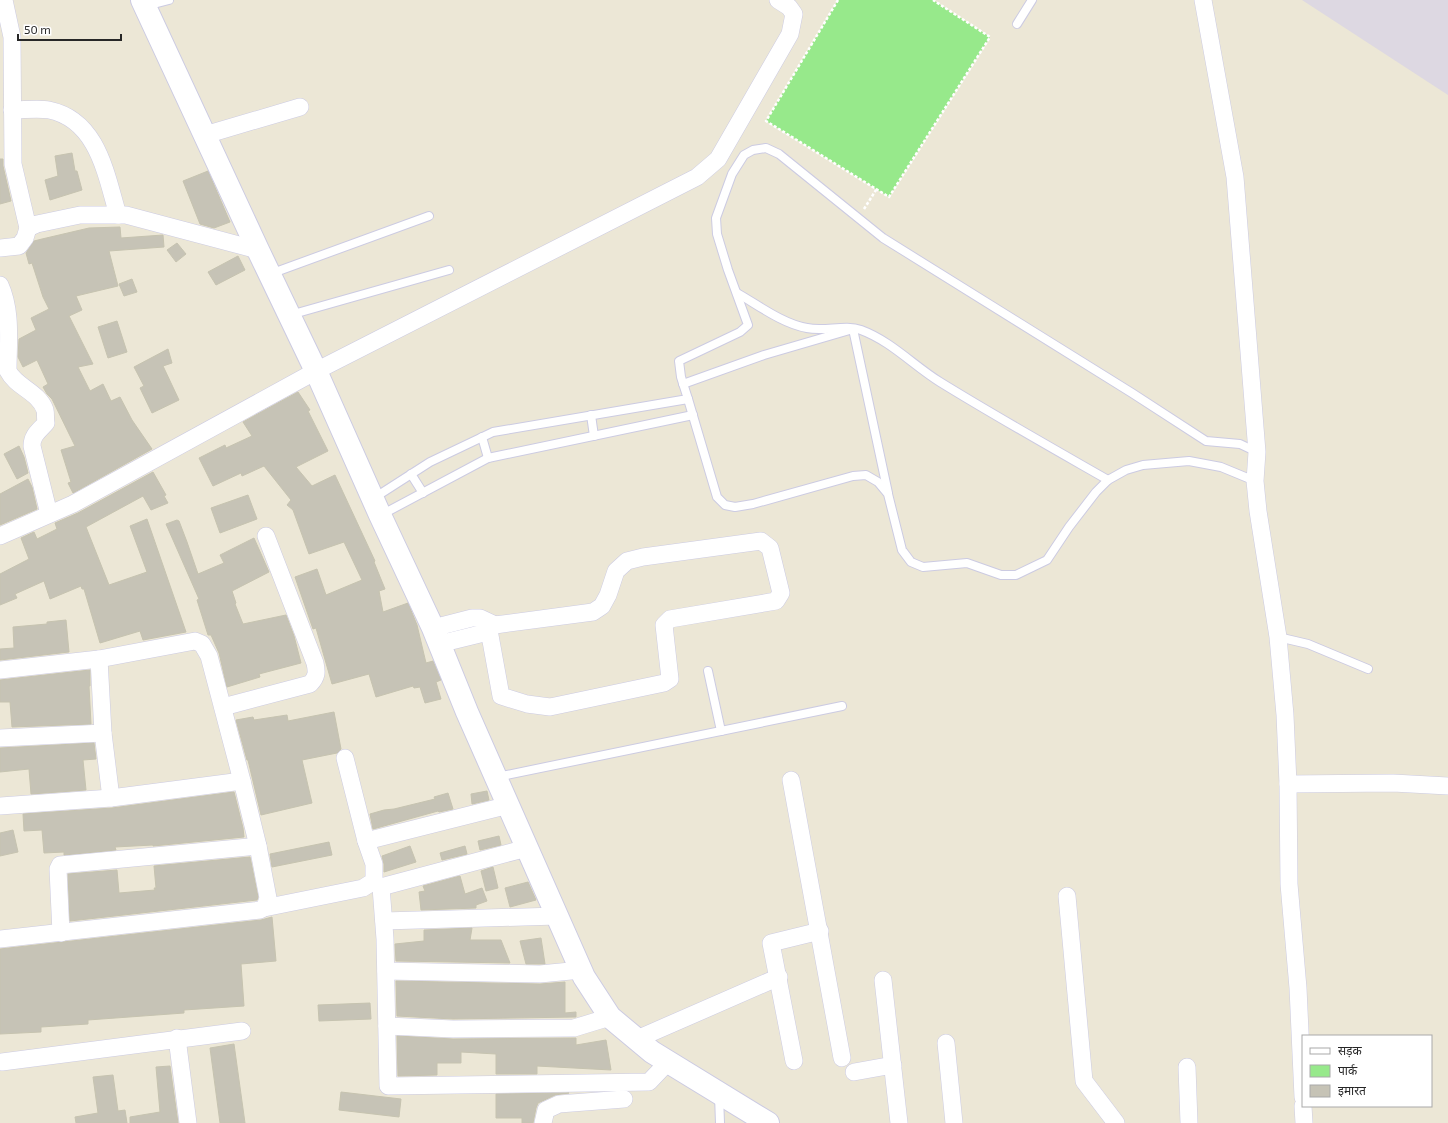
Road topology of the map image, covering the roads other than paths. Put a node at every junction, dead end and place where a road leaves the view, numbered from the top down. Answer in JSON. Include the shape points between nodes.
{"nodes":[{"id":1,"x":4,"y":0,"type":"edge"},
{"id":2,"x":169,"y":0,"type":"edge"},
{"id":3,"x":778,"y":0,"type":"edge"},
{"id":4,"x":1032,"y":0,"type":"edge"},
{"id":5,"x":1203,"y":0,"type":"edge"},
{"id":6,"x":143,"y":3,"type":"edge"},
{"id":7,"x":1017,"y":24,"type":"dead end"},
{"id":8,"x":300,"y":107,"type":"dead end"},
{"id":9,"x":12,"y":110,"type":"junction"},
{"id":10,"x":205,"y":135,"type":"junction"},
{"id":11,"x":6,"y":165,"type":"edge"},
{"id":12,"x":118,"y":215,"type":"junction"},
{"id":13,"x":429,"y":216,"type":"dead end"},
{"id":14,"x":28,"y":228,"type":"junction"},
{"id":15,"x":0,"y":248,"type":"edge"},
{"id":16,"x":258,"y":250,"type":"junction"},
{"id":17,"x":449,"y":270,"type":"dead end"},
{"id":18,"x":270,"y":274,"type":"junction"},
{"id":19,"x":0,"y":284,"type":"edge"},
{"id":20,"x":737,"y":293,"type":"junction"},
{"id":21,"x":289,"y":315,"type":"junction"},
{"id":22,"x":853,"y":329,"type":"junction"},
{"id":23,"x":316,"y":371,"type":"junction"},
{"id":24,"x":683,"y":384,"type":"junction"},
{"id":25,"x":688,"y":399,"type":"junction"},
{"id":26,"x":591,"y":415,"type":"junction"},
{"id":27,"x":693,"y":415,"type":"junction"},
{"id":28,"x":594,"y":436,"type":"junction"},
{"id":29,"x":482,"y":437,"type":"junction"},
{"id":30,"x":1257,"y":452,"type":"junction"},
{"id":31,"x":488,"y":458,"type":"junction"},
{"id":32,"x":410,"y":474,"type":"junction"},
{"id":33,"x":1108,"y":480,"type":"junction"},
{"id":34,"x":1255,"y":482,"type":"junction"},
{"id":35,"x":423,"y":493,"type":"junction"},
{"id":36,"x":888,"y":494,"type":"junction"},
{"id":37,"x":377,"y":507,"type":"junction"},
{"id":38,"x":49,"y":514,"type":"junction"},
{"id":39,"x":0,"y":536,"type":"edge"},
{"id":40,"x":266,"y":536,"type":"dead end"},
{"id":41,"x":492,"y":627,"type":"junction"},
{"id":42,"x":436,"y":636,"type":"junction"},
{"id":43,"x":1278,"y":637,"type":"junction"},
{"id":44,"x":99,"y":659,"type":"junction"},
{"id":45,"x":1368,"y":669,"type":"dead end"},
{"id":46,"x":0,"y":670,"type":"edge"},
{"id":47,"x":708,"y":671,"type":"dead end"},
{"id":48,"x":842,"y":706,"type":"dead end"},
{"id":49,"x":223,"y":707,"type":"junction"},
{"id":50,"x":721,"y":731,"type":"junction"},
{"id":51,"x":102,"y":733,"type":"junction"},
{"id":52,"x":0,"y":738,"type":"edge"},
{"id":53,"x":345,"y":758,"type":"dead end"},
{"id":54,"x":496,"y":777,"type":"junction"},
{"id":55,"x":791,"y":780,"type":"dead end"},
{"id":56,"x":242,"y":781,"type":"junction"},
{"id":57,"x":1288,"y":784,"type":"junction"},
{"id":58,"x":1448,"y":786,"type":"edge"},
{"id":59,"x":111,"y":798,"type":"junction"},
{"id":60,"x":509,"y":805,"type":"junction"},
{"id":61,"x":0,"y":806,"type":"edge"},
{"id":62,"x":366,"y":841,"type":"junction"},
{"id":63,"x":258,"y":846,"type":"junction"},
{"id":64,"x":528,"y":848,"type":"junction"},
{"id":65,"x":1067,"y":896,"type":"dead end"},
{"id":66,"x":264,"y":908,"type":"junction"},
{"id":67,"x":557,"y":916,"type":"junction"},
{"id":68,"x":384,"y":921,"type":"junction"},
{"id":69,"x":820,"y":930,"type":"junction"},
{"id":70,"x":61,"y":933,"type":"junction"},
{"id":71,"x":0,"y":939,"type":"edge"},
{"id":72,"x":581,"y":970,"type":"junction"},
{"id":73,"x":386,"y":971,"type":"junction"},
{"id":74,"x":778,"y":977,"type":"junction"},
{"id":75,"x":883,"y":980,"type":"dead end"},
{"id":76,"x":610,"y":1017,"type":"junction"},
{"id":77,"x":387,"y":1026,"type":"junction"},
{"id":78,"x":242,"y":1031,"type":"dead end"},
{"id":79,"x":177,"y":1038,"type":"junction"},
{"id":80,"x":637,"y":1039,"type":"junction"},
{"id":81,"x":946,"y":1043,"type":"dead end"},
{"id":82,"x":842,"y":1058,"type":"dead end"},
{"id":83,"x":794,"y":1061,"type":"dead end"},
{"id":84,"x":2,"y":1062,"type":"dead end"},
{"id":85,"x":668,"y":1062,"type":"junction"},
{"id":86,"x":893,"y":1065,"type":"junction"},
{"id":87,"x":1187,"y":1067,"type":"dead end"},
{"id":88,"x":854,"y":1072,"type":"dead end"},
{"id":89,"x":1302,"y":1075,"type":"edge"},
{"id":90,"x":718,"y":1092,"type":"junction"},
{"id":91,"x":624,"y":1099,"type":"dead end"},
{"id":92,"x":1303,"y":1107,"type":"edge"},
{"id":93,"x":188,"y":1123,"type":"edge"},
{"id":94,"x":543,"y":1123,"type":"edge"},
{"id":95,"x":720,"y":1123,"type":"edge"},
{"id":96,"x":768,"y":1123,"type":"edge"},
{"id":97,"x":899,"y":1123,"type":"edge"},
{"id":98,"x":954,"y":1123,"type":"edge"},
{"id":99,"x":1116,"y":1123,"type":"edge"},
{"id":100,"x":1189,"y":1123,"type":"edge"},
{"id":101,"x":1304,"y":1123,"type":"edge"}],
"edges":[{"from":1,"to":9,"type":"street","via":[[12,37]]},
{"from":2,"to":6,"type":"lane"},
{"from":3,"to":23,"type":"street","via":[[794,14],[790,34],[718,159],[697,177]]},
{"from":4,"to":7,"type":"lane"},
{"from":5,"to":30,"type":"street","via":[[1235,178]]},
{"from":6,"to":10,"type":"street"},
{"from":8,"to":10,"type":"street"},
{"from":9,"to":11,"type":"street"},
{"from":9,"to":12,"type":"street","via":[[49,110],[62,114],[85,130],[99,154]]},
{"from":10,"to":16,"type":"street"},
{"from":11,"to":14,"type":"street"},
{"from":12,"to":14,"type":"street","via":[[80,215]]},
{"from":12,"to":16,"type":"street"},
{"from":13,"to":18,"type":"lane"},
{"from":14,"to":15,"type":"street","via":[[19,246]]},
{"from":16,"to":18,"type":"street"},
{"from":17,"to":21,"type":"lane"},
{"from":18,"to":21,"type":"street"},
{"from":19,"to":38,"type":"street","via":[[8,314],[8,371],[12,378],[39,400],[45,410],[46,423],[34,434],[32,446]]},
{"from":20,"to":22,"type":"lane","via":[[790,324],[821,330]]},
{"from":20,"to":24,"type":"lane","via":[[748,325],[740,332],[679,361]]},
{"from":20,"to":30,"type":"lane","via":[[717,234],[716,218],[732,174],[744,155],[753,150],[766,148],[779,154],[883,238],[1206,441],[1240,444]]},
{"from":21,"to":23,"type":"street"},
{"from":22,"to":24,"type":"lane","via":[[764,355]]},
{"from":22,"to":33,"type":"lane","via":[[879,339],[939,382]]},
{"from":22,"to":36,"type":"lane"},
{"from":23,"to":37,"type":"street"},
{"from":23,"to":38,"type":"street","via":[[73,504]]},
{"from":24,"to":25,"type":"lane"},
{"from":25,"to":26,"type":"lane"},
{"from":25,"to":27,"type":"lane"},
{"from":26,"to":28,"type":"lane"},
{"from":26,"to":29,"type":"lane","via":[[493,432]]},
{"from":27,"to":28,"type":"lane"},
{"from":27,"to":36,"type":"lane","via":[[717,497],[724,505],[735,507],[753,504],[853,476],[866,475],[878,482]]},
{"from":28,"to":31,"type":"lane"},
{"from":29,"to":31,"type":"lane"},
{"from":29,"to":32,"type":"lane"},
{"from":30,"to":34,"type":"street"},
{"from":31,"to":35,"type":"lane"},
{"from":32,"to":35,"type":"lane"},
{"from":32,"to":37,"type":"lane"},
{"from":33,"to":34,"type":"lane","via":[[1126,470],[1143,465],[1189,461],[1222,467]]},
{"from":33,"to":36,"type":"lane","via":[[1069,527],[1048,560],[1016,576],[1001,575],[967,562],[923,567],[911,562],[902,550]]},
{"from":34,"to":43,"type":"street"},
{"from":35,"to":37,"type":"lane"},
{"from":37,"to":42,"type":"street"},
{"from":38,"to":39,"type":"street"},
{"from":40,"to":49,"type":"street","via":[[315,663],[315,679],[310,684]]},
{"from":41,"to":41,"type":"street","via":[[593,612],[602,606],[616,571],[627,561],[761,541],[770,548],[781,593],[776,601],[670,619],[664,625],[670,679],[664,683],[550,707],[527,704],[501,696]]},
{"from":41,"to":42,"type":"street","via":[[480,618],[472,618]]},
{"from":42,"to":54,"type":"street"},
{"from":43,"to":45,"type":"lane","via":[[1308,644]]},
{"from":43,"to":57,"type":"street"},
{"from":44,"to":46,"type":"street"},
{"from":44,"to":49,"type":"street","via":[[195,641],[202,644],[209,656]]},
{"from":44,"to":51,"type":"street"},
{"from":47,"to":50,"type":"lane"},
{"from":48,"to":50,"type":"lane"},
{"from":49,"to":56,"type":"street"},
{"from":50,"to":54,"type":"lane"},
{"from":51,"to":52,"type":"street"},
{"from":51,"to":59,"type":"street"},
{"from":53,"to":62,"type":"street"},
{"from":54,"to":60,"type":"street"},
{"from":55,"to":69,"type":"street"},
{"from":56,"to":59,"type":"street"},
{"from":56,"to":63,"type":"street"},
{"from":57,"to":58,"type":"street","via":[[1393,783]]},
{"from":57,"to":89,"type":"street","via":[[1289,884]]},
{"from":59,"to":61,"type":"street"},
{"from":60,"to":62,"type":"street"},
{"from":60,"to":64,"type":"street"},
{"from":62,"to":66,"type":"street","via":[[374,864],[374,881],[363,888]]},
{"from":63,"to":66,"type":"street","via":[[268,898]]},
{"from":63,"to":70,"type":"street","via":[[60,865],[58,869]]},
{"from":64,"to":67,"type":"street"},
{"from":64,"to":68,"type":"street","via":[[381,887]]},
{"from":65,"to":99,"type":"street","via":[[1084,1081]]},
{"from":66,"to":70,"type":"street"},
{"from":67,"to":68,"type":"street"},
{"from":67,"to":72,"type":"street"},
{"from":68,"to":73,"type":"street"},
{"from":69,"to":74,"type":"street","via":[[771,943]]},
{"from":69,"to":82,"type":"street"},
{"from":70,"to":71,"type":"street"},
{"from":72,"to":73,"type":"street","via":[[540,974]]},
{"from":72,"to":76,"type":"street"},
{"from":73,"to":77,"type":"street"},
{"from":74,"to":80,"type":"street"},
{"from":74,"to":83,"type":"street"},
{"from":75,"to":86,"type":"street"},
{"from":76,"to":77,"type":"street","via":[[574,1028],[452,1029]]},
{"from":76,"to":80,"type":"street"},
{"from":77,"to":85,"type":"street","via":[[388,1086],[649,1082]]},
{"from":78,"to":79,"type":"street"},
{"from":79,"to":84,"type":"street"},
{"from":79,"to":93,"type":"street"},
{"from":80,"to":85,"type":"street"},
{"from":81,"to":98,"type":"street"},
{"from":85,"to":90,"type":"street"},
{"from":86,"to":88,"type":"street"},
{"from":86,"to":97,"type":"street"},
{"from":87,"to":100,"type":"street"},
{"from":90,"to":95,"type":"lane"},
{"from":90,"to":96,"type":"street"},
{"from":91,"to":94,"type":"street","via":[[559,1104],[546,1110]]},
{"from":92,"to":101,"type":"street"}]}
